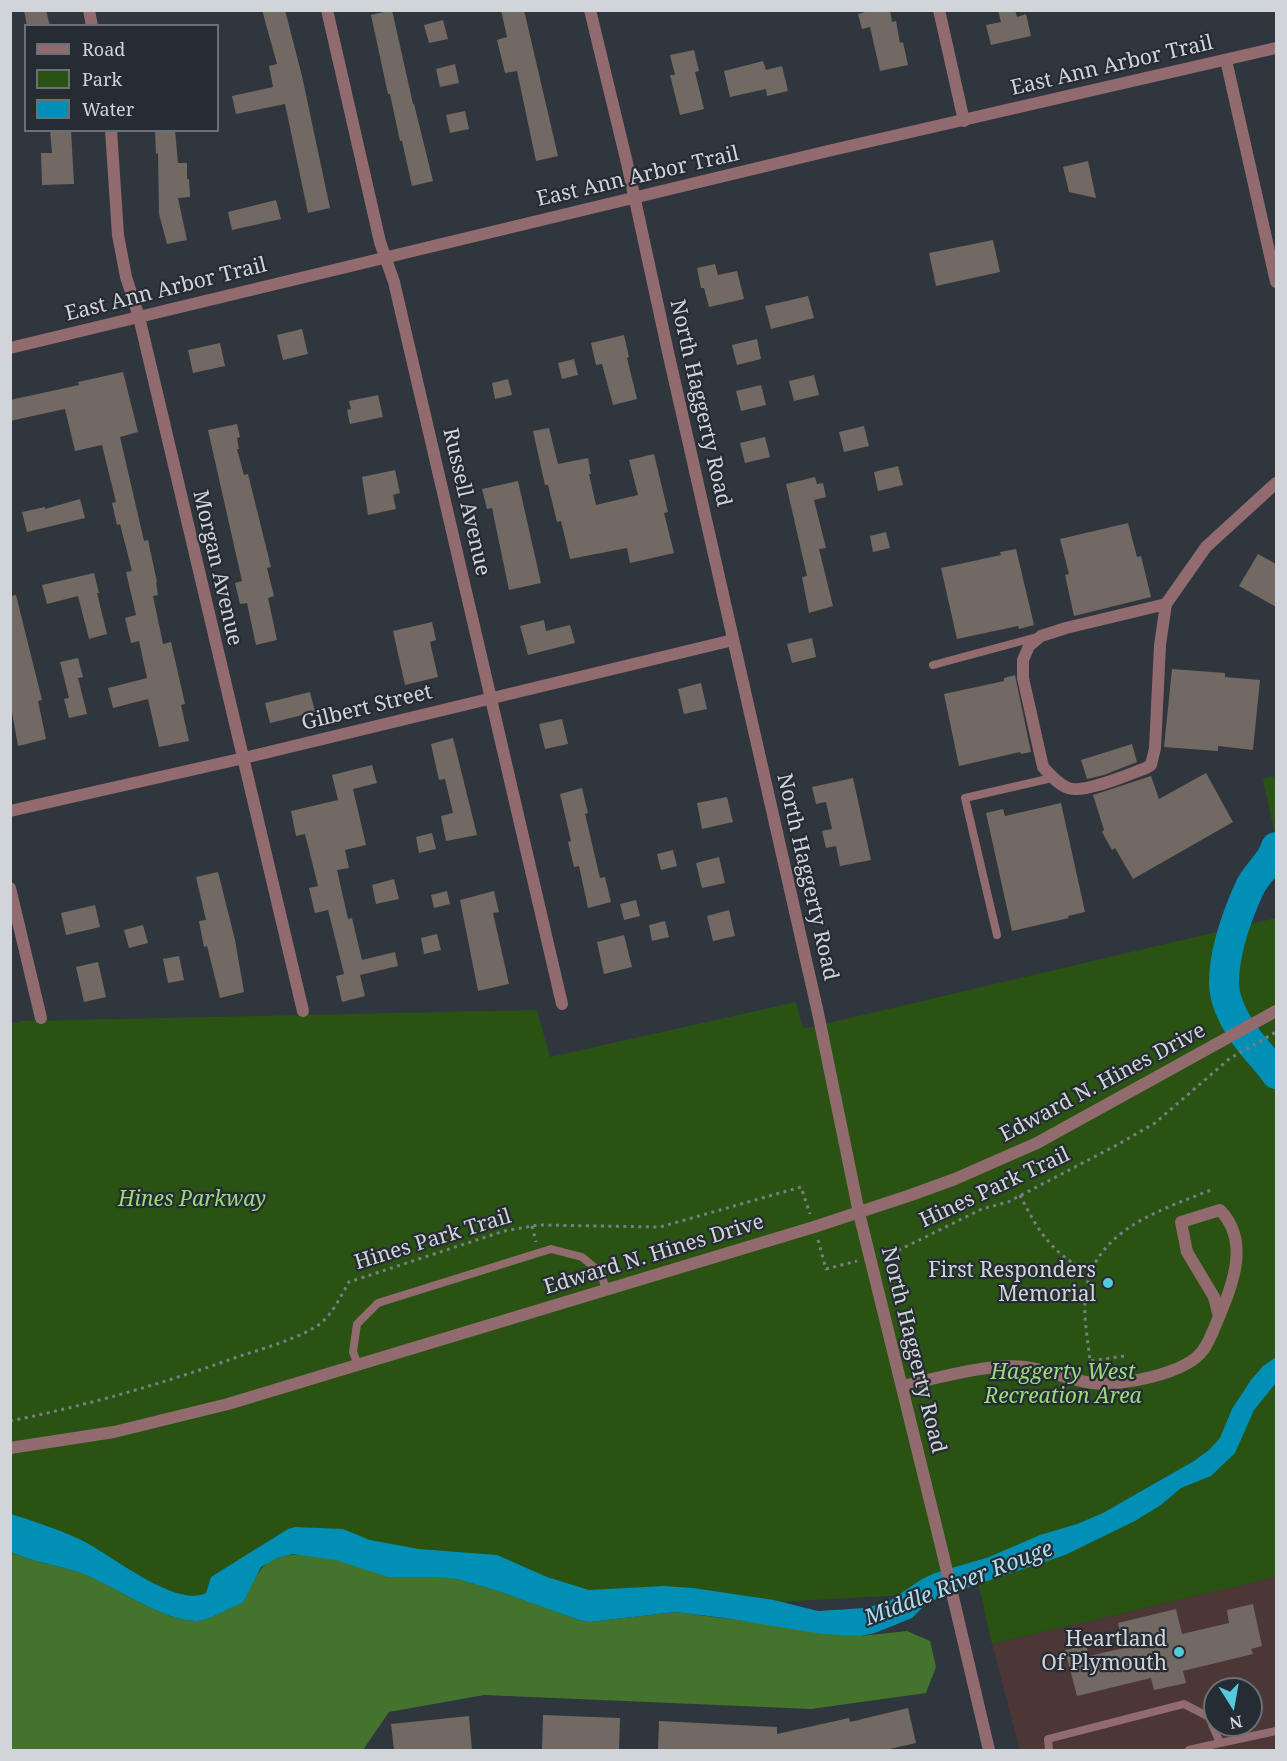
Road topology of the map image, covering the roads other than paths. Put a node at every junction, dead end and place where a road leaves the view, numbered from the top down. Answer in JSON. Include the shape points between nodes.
{"nodes":[{"id":1,"x":327,"y":10,"type":"edge"},
{"id":2,"x":590,"y":10,"type":"edge"},
{"id":3,"x":939,"y":10,"type":"edge"},
{"id":4,"x":1276,"y":48,"type":"edge"},
{"id":5,"x":1226,"y":60,"type":"junction"},
{"id":6,"x":964,"y":120,"type":"junction"},
{"id":7,"x":111,"y":132,"type":"edge"},
{"id":8,"x":634,"y":199,"type":"junction"},
{"id":9,"x":385,"y":257,"type":"junction"},
{"id":10,"x":1276,"y":282,"type":"edge"},
{"id":11,"x":139,"y":317,"type":"junction"},
{"id":12,"x":10,"y":348,"type":"edge"},
{"id":13,"x":1276,"y":483,"type":"edge"},
{"id":14,"x":1166,"y":604,"type":"junction"},
{"id":15,"x":1041,"y":636,"type":"junction"},
{"id":16,"x":733,"y":640,"type":"junction"},
{"id":17,"x":933,"y":665,"type":"dead end"},
{"id":18,"x":492,"y":698,"type":"junction"},
{"id":19,"x":244,"y":758,"type":"junction"},
{"id":20,"x":1052,"y":778,"type":"junction"},
{"id":21,"x":10,"y":811,"type":"edge"},
{"id":22,"x":10,"y":888,"type":"edge"},
{"id":23,"x":997,"y":935,"type":"dead end"},
{"id":24,"x":562,"y":1004,"type":"dead end"},
{"id":25,"x":303,"y":1011,"type":"dead end"},
{"id":26,"x":1276,"y":1011,"type":"edge"},
{"id":27,"x":41,"y":1018,"type":"dead end"},
{"id":28,"x":859,"y":1213,"type":"junction"},
{"id":29,"x":606,"y":1290,"type":"junction"},
{"id":30,"x":1219,"y":1317,"type":"junction"},
{"id":31,"x":357,"y":1365,"type":"junction"},
{"id":32,"x":902,"y":1386,"type":"junction"},
{"id":33,"x":10,"y":1448,"type":"edge"},
{"id":34,"x":1276,"y":1731,"type":"edge"},
{"id":35,"x":1220,"y":1743,"type":"junction"},
{"id":36,"x":989,"y":1750,"type":"edge"},
{"id":37,"x":1049,"y":1750,"type":"edge"},
{"id":38,"x":1189,"y":1750,"type":"edge"}],
"edges":[{"from":1,"to":9,"type":"street","name":"Russell Avenue"},
{"from":2,"to":8,"type":"street","name":"North Haggerty Road"},
{"from":3,"to":6,"type":"street"},
{"from":4,"to":5,"type":"street","name":"East Ann Arbor Trail"},
{"from":5,"to":6,"type":"street","name":"East Ann Arbor Trail"},
{"from":5,"to":10,"type":"street"},
{"from":6,"to":8,"type":"street","name":"East Ann Arbor Trail"},
{"from":7,"to":11,"type":"street","name":"Morgan Avenue","via":[[118,235]]},
{"from":8,"to":9,"type":"street","name":"East Ann Arbor Trail"},
{"from":8,"to":16,"type":"street","name":"North Haggerty Road"},
{"from":9,"to":11,"type":"street","name":"East Ann Arbor Trail"},
{"from":9,"to":18,"type":"street","name":"Russell Avenue"},
{"from":11,"to":12,"type":"street","name":"East Ann Arbor Trail"},
{"from":11,"to":19,"type":"street","name":"Morgan Avenue"},
{"from":13,"to":14,"type":"street","via":[[1206,547]]},
{"from":14,"to":15,"type":"street"},
{"from":14,"to":20,"type":"street","via":[[1151,765],[1082,789],[1070,789]]},
{"from":15,"to":17,"type":"lane"},
{"from":15,"to":20,"type":"street","via":[[1029,646],[1023,660],[1023,678],[1043,767]]},
{"from":16,"to":18,"type":"street","name":"Gilbert Street"},
{"from":16,"to":28,"type":"street","name":"North Haggerty Road","via":[[818,1012]]},
{"from":18,"to":19,"type":"street","name":"Gilbert Street"},
{"from":18,"to":24,"type":"street","name":"Russell Avenue"},
{"from":19,"to":21,"type":"street","name":"Gilbert Street"},
{"from":19,"to":25,"type":"street","name":"Morgan Avenue"},
{"from":20,"to":23,"type":"lane","via":[[965,798]]},
{"from":22,"to":27,"type":"street"},
{"from":26,"to":28,"type":"street","name":"Edward N. Hines Drive","via":[[1037,1143],[955,1179]]},
{"from":28,"to":29,"type":"street","name":"Edward N. Hines Drive"},
{"from":28,"to":32,"type":"street","name":"North Haggerty Road"},
{"from":29,"to":31,"type":"street","name":"Edward N. Hines Drive"},
{"from":29,"to":31,"type":"lane","via":[[602,1272],[582,1257],[551,1249],[378,1303],[357,1324],[353,1352]]},
{"from":30,"to":30,"type":"street","via":[[1237,1264],[1230,1220],[1220,1210],[1181,1222],[1187,1252],[1214,1297]]},
{"from":30,"to":32,"type":"street","via":[[1202,1352],[1168,1373],[1150,1377],[1093,1384],[1024,1367],[982,1369]]},
{"from":31,"to":33,"type":"street","name":"Edward N. Hines Drive","via":[[177,1418]]},
{"from":32,"to":36,"type":"street","name":"North Haggerty Road"},
{"from":34,"to":35,"type":"lane"},
{"from":35,"to":37,"type":"lane","via":[[1209,1717],[1184,1704],[1048,1739]]},
{"from":35,"to":38,"type":"lane"}]}
